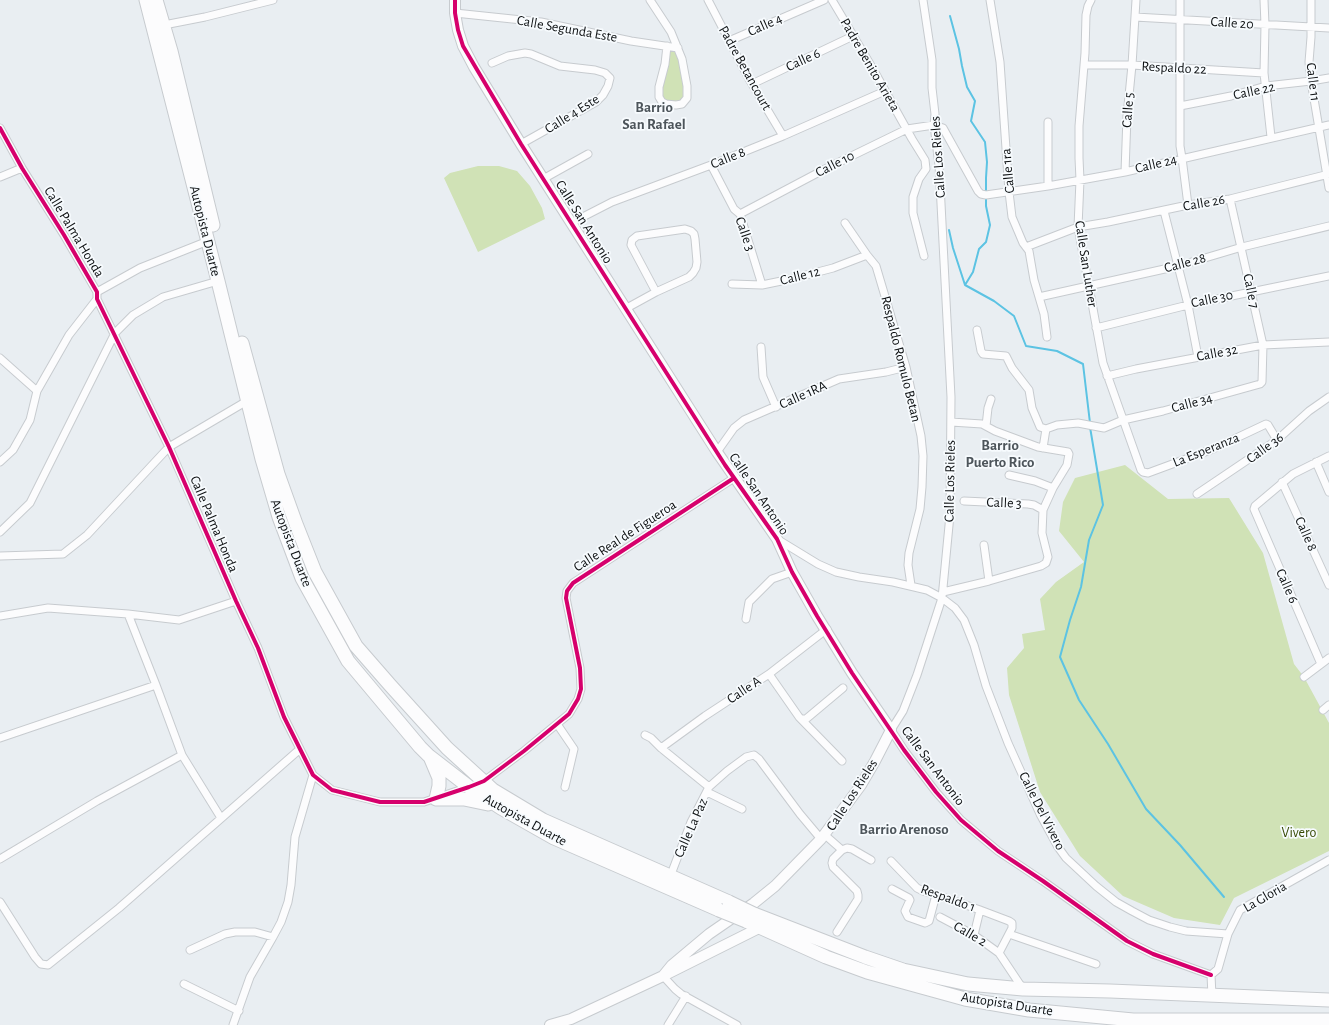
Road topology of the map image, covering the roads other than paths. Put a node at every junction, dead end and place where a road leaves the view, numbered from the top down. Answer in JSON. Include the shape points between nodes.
{"nodes":[{"id":1,"x":146,"y":0,"type":"edge"},
{"id":2,"x":156,"y":0,"type":"edge"},
{"id":3,"x":273,"y":0,"type":"edge"},
{"id":4,"x":455,"y":0,"type":"edge"},
{"id":5,"x":650,"y":0,"type":"edge"},
{"id":6,"x":708,"y":0,"type":"edge"},
{"id":7,"x":824,"y":0,"type":"edge"},
{"id":8,"x":832,"y":0,"type":"edge"},
{"id":9,"x":923,"y":0,"type":"edge"},
{"id":10,"x":990,"y":0,"type":"edge"},
{"id":11,"x":1091,"y":0,"type":"edge"},
{"id":12,"x":1136,"y":0,"type":"edge"},
{"id":13,"x":1180,"y":0,"type":"edge"},
{"id":14,"x":1264,"y":0,"type":"edge"},
{"id":15,"x":1311,"y":0,"type":"edge"},
{"id":16,"x":455,"y":13,"type":"junction"},
{"id":17,"x":1135,"y":17,"type":"junction"},
{"id":18,"x":1179,"y":19,"type":"junction"},
{"id":19,"x":164,"y":25,"type":"junction"},
{"id":20,"x":1265,"y":25,"type":"junction"},
{"id":21,"x":1311,"y":27,"type":"junction"},
{"id":22,"x":1329,"y":28,"type":"edge"},
{"id":23,"x":853,"y":36,"type":"junction"},
{"id":24,"x":729,"y":41,"type":"junction"},
{"id":25,"x":667,"y":46,"type":"junction"},
{"id":26,"x":678,"y":48,"type":"junction"},
{"id":27,"x":492,"y":63,"type":"dead end"},
{"id":28,"x":1084,"y":65,"type":"junction"},
{"id":29,"x":1132,"y":65,"type":"junction"},
{"id":30,"x":1180,"y":68,"type":"junction"},
{"id":31,"x":1264,"y":72,"type":"junction"},
{"id":32,"x":1329,"y":78,"type":"edge"},
{"id":33,"x":1311,"y":81,"type":"junction"},
{"id":34,"x":752,"y":84,"type":"junction"},
{"id":35,"x":1266,"y":86,"type":"junction"},
{"id":36,"x":885,"y":91,"type":"junction"},
{"id":37,"x":1180,"y":106,"type":"junction"},
{"id":38,"x":1048,"y":122,"type":"dead end"},
{"id":39,"x":1329,"y":124,"type":"edge"},
{"id":40,"x":934,"y":125,"type":"junction"},
{"id":41,"x":1320,"y":127,"type":"junction"},
{"id":42,"x":0,"y":128,"type":"edge"},
{"id":43,"x":907,"y":129,"type":"junction"},
{"id":44,"x":783,"y":136,"type":"junction"},
{"id":45,"x":1272,"y":137,"type":"junction"},
{"id":46,"x":521,"y":144,"type":"junction"},
{"id":47,"x":588,"y":154,"type":"dead end"},
{"id":48,"x":1182,"y":158,"type":"junction"},
{"id":49,"x":711,"y":165,"type":"junction"},
{"id":50,"x":22,"y":168,"type":"junction"},
{"id":51,"x":1125,"y":172,"type":"junction"},
{"id":52,"x":1328,"y":174,"type":"edge"},
{"id":53,"x":0,"y":178,"type":"edge"},
{"id":54,"x":543,"y":179,"type":"junction"},
{"id":55,"x":1080,"y":180,"type":"junction"},
{"id":56,"x":1048,"y":186,"type":"junction"},
{"id":57,"x":1329,"y":188,"type":"edge"},
{"id":58,"x":1009,"y":192,"type":"junction"},
{"id":59,"x":1230,"y":198,"type":"junction"},
{"id":60,"x":1188,"y":205,"type":"junction"},
{"id":61,"x":1164,"y":211,"type":"junction"},
{"id":62,"x":740,"y":214,"type":"junction"},
{"id":63,"x":571,"y":223,"type":"junction"},
{"id":64,"x":845,"y":223,"type":"dead end"},
{"id":65,"x":1329,"y":226,"type":"edge"},
{"id":66,"x":1078,"y":227,"type":"junction"},
{"id":67,"x":208,"y":241,"type":"junction"},
{"id":68,"x":1026,"y":247,"type":"junction"},
{"id":69,"x":1242,"y":247,"type":"junction"},
{"id":70,"x":867,"y":255,"type":"junction"},
{"id":71,"x":924,"y":256,"type":"dead end"},
{"id":72,"x":1178,"y":266,"type":"junction"},
{"id":73,"x":1329,"y":276,"type":"edge"},
{"id":74,"x":218,"y":282,"type":"junction"},
{"id":75,"x":732,"y":284,"type":"dead end"},
{"id":76,"x":762,"y":285,"type":"junction"},
{"id":77,"x":1088,"y":286,"type":"junction"},
{"id":78,"x":1250,"y":291,"type":"junction"},
{"id":79,"x":656,"y":292,"type":"junction"},
{"id":80,"x":97,"y":295,"type":"junction"},
{"id":81,"x":1039,"y":297,"type":"junction"},
{"id":82,"x":1188,"y":304,"type":"junction"},
{"id":83,"x":625,"y":309,"type":"junction"},
{"id":84,"x":1096,"y":328,"type":"junction"},
{"id":85,"x":977,"y":330,"type":"dead end"},
{"id":86,"x":115,"y":333,"type":"junction"},
{"id":87,"x":1047,"y":337,"type":"dead end"},
{"id":88,"x":1329,"y":342,"type":"edge"},
{"id":89,"x":1263,"y":344,"type":"junction"},
{"id":90,"x":761,"y":347,"type":"dead end"},
{"id":91,"x":1198,"y":357,"type":"junction"},
{"id":92,"x":0,"y":358,"type":"edge"},
{"id":93,"x":906,"y":367,"type":"junction"},
{"id":94,"x":1107,"y":376,"type":"junction"},
{"id":95,"x":1260,"y":384,"type":"joint"},
{"id":96,"x":38,"y":391,"type":"junction"},
{"id":97,"x":1329,"y":397,"type":"edge"},
{"id":98,"x":991,"y":399,"type":"dead end"},
{"id":99,"x":247,"y":401,"type":"junction"},
{"id":100,"x":776,"y":407,"type":"junction"},
{"id":101,"x":1123,"y":420,"type":"junction"},
{"id":102,"x":951,"y":422,"type":"junction"},
{"id":103,"x":986,"y":426,"type":"junction"},
{"id":104,"x":1046,"y":429,"type":"junction"},
{"id":105,"x":1277,"y":440,"type":"junction"},
{"id":106,"x":169,"y":447,"type":"junction"},
{"id":107,"x":1043,"y":448,"type":"junction"},
{"id":108,"x":717,"y":452,"type":"junction"},
{"id":109,"x":1329,"y":456,"type":"edge"},
{"id":110,"x":0,"y":462,"type":"edge"},
{"id":111,"x":1316,"y":462,"type":"junction"},
{"id":112,"x":1144,"y":472,"type":"joint"},
{"id":113,"x":1009,"y":474,"type":"dead end"},
{"id":114,"x":734,"y":478,"type":"junction"},
{"id":115,"x":1282,"y":482,"type":"junction"},
{"id":116,"x":1054,"y":488,"type":"junction"},
{"id":117,"x":1329,"y":492,"type":"edge"},
{"id":118,"x":1197,"y":494,"type":"dead end"},
{"id":119,"x":964,"y":501,"type":"dead end"},
{"id":120,"x":1043,"y":510,"type":"junction"},
{"id":121,"x":0,"y":532,"type":"edge"},
{"id":122,"x":777,"y":540,"type":"junction"},
{"id":123,"x":984,"y":545,"type":"dead end"},
{"id":124,"x":0,"y":556,"type":"edge"},
{"id":125,"x":792,"y":572,"type":"junction"},
{"id":126,"x":989,"y":581,"type":"junction"},
{"id":127,"x":911,"y":585,"type":"junction"},
{"id":128,"x":1329,"y":585,"type":"edge"},
{"id":129,"x":943,"y":595,"type":"junction"},
{"id":130,"x":236,"y":601,"type":"junction"},
{"id":131,"x":128,"y":614,"type":"junction"},
{"id":132,"x":0,"y":616,"type":"edge"},
{"id":133,"x":746,"y":619,"type":"dead end"},
{"id":134,"x":826,"y":630,"type":"junction"},
{"id":135,"x":1329,"y":658,"type":"edge"},
{"id":136,"x":1322,"y":664,"type":"junction"},
{"id":137,"x":769,"y":674,"type":"junction"},
{"id":138,"x":1304,"y":677,"type":"dead end"},
{"id":139,"x":156,"y":685,"type":"junction"},
{"id":140,"x":843,"y":688,"type":"dead end"},
{"id":141,"x":1329,"y":705,"type":"edge"},
{"id":142,"x":1323,"y":710,"type":"dead end"},
{"id":143,"x":802,"y":719,"type":"junction"},
{"id":144,"x":557,"y":724,"type":"junction"},
{"id":145,"x":891,"y":730,"type":"junction"},
{"id":146,"x":645,"y":735,"type":"dead end"},
{"id":147,"x":0,"y":738,"type":"edge"},
{"id":148,"x":661,"y":748,"type":"junction"},
{"id":149,"x":300,"y":749,"type":"junction"},
{"id":150,"x":182,"y":755,"type":"junction"},
{"id":151,"x":429,"y":756,"type":"junction"},
{"id":152,"x":842,"y":761,"type":"dead end"},
{"id":153,"x":313,"y":775,"type":"junction"},
{"id":154,"x":484,"y":781,"type":"junction"},
{"id":155,"x":565,"y":787,"type":"dead end"},
{"id":156,"x":469,"y":788,"type":"junction"},
{"id":157,"x":708,"y":790,"type":"junction"},
{"id":158,"x":436,"y":799,"type":"junction"},
{"id":159,"x":501,"y":808,"type":"junction"},
{"id":160,"x":742,"y":809,"type":"dead end"},
{"id":161,"x":221,"y":818,"type":"junction"},
{"id":162,"x":823,"y":837,"type":"junction"},
{"id":163,"x":842,"y":850,"type":"junction"},
{"id":164,"x":0,"y":859,"type":"edge"},
{"id":165,"x":871,"y":860,"type":"dead end"},
{"id":166,"x":1329,"y":860,"type":"edge"},
{"id":167,"x":891,"y":861,"type":"dead end"},
{"id":168,"x":670,"y":877,"type":"junction"},
{"id":169,"x":892,"y":889,"type":"dead end"},
{"id":170,"x":936,"y":895,"type":"junction"},
{"id":171,"x":0,"y":902,"type":"edge"},
{"id":172,"x":724,"y":906,"type":"junction"},
{"id":173,"x":980,"y":910,"type":"junction"},
{"id":174,"x":751,"y":912,"type":"junction"},
{"id":175,"x":940,"y":917,"type":"dead end"},
{"id":176,"x":761,"y":927,"type":"junction"},
{"id":177,"x":837,"y":932,"type":"dead end"},
{"id":178,"x":1009,"y":934,"type":"junction"},
{"id":179,"x":1228,"y":934,"type":"junction"},
{"id":180,"x":974,"y":935,"type":"junction"},
{"id":181,"x":273,"y":937,"type":"junction"},
{"id":182,"x":190,"y":950,"type":"dead end"},
{"id":183,"x":999,"y":953,"type":"junction"},
{"id":184,"x":1096,"y":964,"type":"dead end"},
{"id":185,"x":1211,"y":975,"type":"junction"},
{"id":186,"x":663,"y":976,"type":"junction"},
{"id":187,"x":184,"y":984,"type":"dead end"},
{"id":188,"x":1023,"y":989,"type":"junction"},
{"id":189,"x":686,"y":996,"type":"junction"},
{"id":190,"x":1212,"y":996,"type":"junction"},
{"id":191,"x":1329,"y":1000,"type":"edge"},
{"id":192,"x":239,"y":1011,"type":"junction"},
{"id":193,"x":1329,"y":1020,"type":"edge"},
{"id":194,"x":1163,"y":1023,"type":"edge"},
{"id":195,"x":234,"y":1025,"type":"edge"},
{"id":196,"x":550,"y":1025,"type":"edge"},
{"id":197,"x":668,"y":1025,"type":"edge"},
{"id":198,"x":737,"y":1025,"type":"edge"}],
"edges":[{"from":1,"to":67,"type":"highway","name":"Autopista Duarte"},
{"from":2,"to":19,"type":"highway","name":"Autopista Duarte"},
{"from":3,"to":19,"type":"street"},
{"from":4,"to":16,"type":"street","name":"Calle San Antonio"},
{"from":5,"to":26,"type":"street"},
{"from":6,"to":24,"type":"street","name":"Padre Betancourt"},
{"from":7,"to":24,"type":"street","name":"Calle 4"},
{"from":8,"to":23,"type":"street","name":"Padre Benito Arieta"},
{"from":9,"to":40,"type":"street","name":"Calle Los Rieles","via":[[932,60]]},
{"from":10,"to":58,"type":"street","name":"Calle 1ra","via":[[1000,62]]},
{"from":11,"to":28,"type":"street","name":"Calle San Luther","via":[[1086,15]]},
{"from":12,"to":17,"type":"street","name":"Calle 5"},
{"from":13,"to":18,"type":"street"},
{"from":14,"to":20,"type":"street"},
{"from":15,"to":21,"type":"street","name":"Calle 11"},
{"from":16,"to":25,"type":"street","name":"Calle Segunda Este","via":[[541,22]]},
{"from":16,"to":46,"type":"street","name":"Calle San Antonio","via":[[463,46]]},
{"from":17,"to":18,"type":"street","name":"Calle 20"},
{"from":17,"to":29,"type":"street","name":"Calle 5"},
{"from":18,"to":20,"type":"street","name":"Calle 20"},
{"from":18,"to":30,"type":"street"},
{"from":19,"to":154,"type":"highway","name":"Autopista Duarte","via":[[273,457],[315,572],[356,646],[446,748]]},
{"from":20,"to":21,"type":"street","name":"Calle 20"},
{"from":20,"to":31,"type":"street"},
{"from":21,"to":22,"type":"street","name":"Calle 20"},
{"from":21,"to":33,"type":"street","name":"Calle 11"},
{"from":23,"to":34,"type":"street","name":"Calle 6"},
{"from":23,"to":36,"type":"street","name":"Padre Benito Arieta"},
{"from":24,"to":34,"type":"street","name":"Padre Betancourt"},
{"from":25,"to":26,"type":"street","name":"Calle Segunda Este"},
{"from":25,"to":26,"type":"street","via":[[658,93],[662,102],[676,105],[682,104],[687,93]]},
{"from":27,"to":46,"type":"street","name":"Calle 4 Este","via":[[508,56],[525,53],[560,66],[606,73],[610,78],[603,95],[596,102]]},
{"from":28,"to":29,"type":"street","name":"Respaldo 22"},
{"from":28,"to":55,"type":"street","name":"Calle San Luther","via":[[1079,126]]},
{"from":29,"to":30,"type":"street","name":"Respaldo 22"},
{"from":29,"to":51,"type":"street","name":"Calle 5"},
{"from":30,"to":31,"type":"street","name":"Respaldo 22"},
{"from":30,"to":37,"type":"street"},
{"from":31,"to":35,"type":"street"},
{"from":32,"to":33,"type":"street","name":"Calle 22"},
{"from":33,"to":35,"type":"street","name":"Calle 22"},
{"from":33,"to":41,"type":"street","name":"Calle 11"},
{"from":34,"to":44,"type":"street","name":"Padre Betancourt"},
{"from":35,"to":37,"type":"street","name":"Calle 22"},
{"from":35,"to":45,"type":"street"},
{"from":36,"to":43,"type":"street","name":"Padre Benito Arieta"},
{"from":36,"to":44,"type":"street","name":"Calle 8"},
{"from":37,"to":48,"type":"street"},
{"from":38,"to":56,"type":"street"},
{"from":39,"to":41,"type":"street","name":"Calle 24"},
{"from":40,"to":43,"type":"street","name":"Calle 10"},
{"from":40,"to":58,"type":"street","name":"Calle 24","via":[[943,128],[981,194]]},
{"from":40,"to":102,"type":"street","name":"Calle Los Rieles","via":[[939,165]]},
{"from":41,"to":45,"type":"street","name":"Calle 24"},
{"from":41,"to":52,"type":"street","name":"Calle 11"},
{"from":42,"to":50,"type":"street","name":"Calle Palma Honda"},
{"from":43,"to":62,"type":"street","name":"Calle 10"},
{"from":43,"to":71,"type":"street","name":"Padre Benito Arieta","via":[[925,160],[926,170],[919,179],[913,197],[913,213]]},
{"from":44,"to":49,"type":"street","name":"Calle 8"},
{"from":45,"to":48,"type":"street","name":"Calle 24"},
{"from":46,"to":54,"type":"street","name":"Calle San Antonio"},
{"from":47,"to":54,"type":"street"},
{"from":48,"to":51,"type":"street","name":"Calle 24"},
{"from":48,"to":60,"type":"street"},
{"from":49,"to":62,"type":"street","name":"Calle 3","via":[[734,209]]},
{"from":49,"to":63,"type":"street","name":"Calle 8","via":[[612,202]]},
{"from":50,"to":53,"type":"street"},
{"from":50,"to":80,"type":"street","name":"Calle Palma Honda","via":[[64,235]]},
{"from":51,"to":55,"type":"street","name":"Calle 24"},
{"from":52,"to":57,"type":"street","name":"Calle 11"},
{"from":52,"to":59,"type":"street","name":"Calle 26"},
{"from":54,"to":63,"type":"street","name":"Calle San Antonio"},
{"from":55,"to":56,"type":"street","name":"Calle 24"},
{"from":55,"to":66,"type":"street","name":"Calle San Luther"},
{"from":56,"to":58,"type":"street","name":"Calle 24"},
{"from":58,"to":68,"type":"street","name":"Calle 1ra","via":[[1012,217]]},
{"from":59,"to":60,"type":"street","name":"Calle 26"},
{"from":59,"to":69,"type":"street","name":"Calle 7"},
{"from":60,"to":61,"type":"street","name":"Calle 26"},
{"from":61,"to":66,"type":"street","name":"Calle 26"},
{"from":61,"to":72,"type":"street"},
{"from":62,"to":76,"type":"street","name":"Calle 3"},
{"from":63,"to":83,"type":"street","name":"Calle San Antonio"},
{"from":64,"to":70,"type":"street","name":"Respaldo Romulo Betan"},
{"from":65,"to":69,"type":"street","name":"Calle 28"},
{"from":66,"to":68,"type":"street","name":"Calle 26"},
{"from":66,"to":77,"type":"street","name":"Calle San Luther"},
{"from":67,"to":74,"type":"highway","name":"Autopista Duarte"},
{"from":67,"to":80,"type":"street","via":[[140,268]]},
{"from":68,"to":81,"type":"street","name":"Calle 1ra"},
{"from":69,"to":72,"type":"street","name":"Calle 28"},
{"from":69,"to":78,"type":"street","name":"Calle 7"},
{"from":70,"to":76,"type":"street","name":"Calle 12","via":[[833,268]]},
{"from":70,"to":93,"type":"street","name":"Respaldo Romulo Betan","via":[[876,266]]},
{"from":72,"to":77,"type":"street","name":"Calle 28"},
{"from":72,"to":82,"type":"street"},
{"from":73,"to":78,"type":"street","name":"Calle 30"},
{"from":74,"to":86,"type":"street","via":[[163,297],[132,315]]},
{"from":74,"to":99,"type":"highway","name":"Autopista Duarte"},
{"from":75,"to":76,"type":"street","name":"Calle 12"},
{"from":77,"to":81,"type":"street","name":"Calle 28"},
{"from":77,"to":84,"type":"street","name":"Calle San Luther"},
{"from":78,"to":82,"type":"street","name":"Calle 30"},
{"from":78,"to":89,"type":"street","name":"Calle 7"},
{"from":79,"to":79,"type":"street","via":[[689,277],[696,268],[695,239],[691,231],[685,229],[636,236],[632,240],[632,245]]},
{"from":79,"to":83,"type":"street"},
{"from":80,"to":86,"type":"street","name":"Calle Palma Honda"},
{"from":80,"to":96,"type":"street","via":[[69,335]]},
{"from":81,"to":87,"type":"street","name":"Calle 1ra"},
{"from":82,"to":84,"type":"street","name":"Calle 30"},
{"from":82,"to":91,"type":"street"},
{"from":83,"to":108,"type":"street","name":"Calle San Antonio"},
{"from":84,"to":94,"type":"street","name":"Calle San Luther"},
{"from":85,"to":104,"type":"street","via":[[983,354],[1006,356],[1029,390],[1032,408],[1040,426]]},
{"from":86,"to":106,"type":"street","name":"Calle Palma Honda"},
{"from":86,"to":121,"type":"street","via":[[30,503]]},
{"from":88,"to":89,"type":"street","name":"Calle 32"},
{"from":89,"to":91,"type":"street","name":"Calle 32"},
{"from":89,"to":95,"type":"street","name":"Calle 7"},
{"from":90,"to":100,"type":"street","via":[[763,377]]},
{"from":91,"to":94,"type":"street","name":"Calle 32"},
{"from":92,"to":96,"type":"street"},
{"from":93,"to":100,"type":"street","name":"Calle 1RA","via":[[839,379]]},
{"from":93,"to":127,"type":"street","name":"Respaldo Romulo Betan","via":[[923,456],[920,509],[909,553]]},
{"from":94,"to":101,"type":"street","name":"Calle San Luther"},
{"from":95,"to":101,"type":"street","name":"Calle 34"},
{"from":96,"to":110,"type":"street","via":[[30,420],[13,450]]},
{"from":97,"to":105,"type":"street","name":"Calle 36"},
{"from":98,"to":103,"type":"street"},
{"from":99,"to":106,"type":"street"},
{"from":99,"to":151,"type":"highway","name":"Autopista Duarte","via":[[277,510],[302,578],[348,661]]},
{"from":100,"to":108,"type":"street","name":"Calle 1RA","via":[[744,420],[734,428]]},
{"from":101,"to":104,"type":"street","name":"Calle 34","via":[[1104,428],[1078,423],[1056,425]]},
{"from":101,"to":112,"type":"street","name":"Calle San Luther","via":[[1141,470]]},
{"from":102,"to":103,"type":"street"},
{"from":102,"to":129,"type":"street","name":"Calle Los Rieles","via":[[950,515]]},
{"from":103,"to":107,"type":"street"},
{"from":104,"to":107,"type":"street"},
{"from":105,"to":112,"type":"street","name":"La Esperanza","via":[[1267,424],[1213,449],[1148,473]]},
{"from":105,"to":118,"type":"street","name":"Calle 36"},
{"from":106,"to":124,"type":"street","via":[[87,535],[63,554]]},
{"from":106,"to":130,"type":"street","name":"Calle Palma Honda"},
{"from":107,"to":116,"type":"street","via":[[1069,453],[1067,465]]},
{"from":108,"to":114,"type":"street","name":"Calle San Antonio"},
{"from":109,"to":111,"type":"street"},
{"from":111,"to":115,"type":"street"},
{"from":111,"to":117,"type":"street"},
{"from":113,"to":116,"type":"street"},
{"from":114,"to":122,"type":"street","name":"Calle San Antonio"},
{"from":114,"to":144,"type":"street","name":"Calle Real de Figueroa","via":[[573,583],[567,591],[581,689],[569,714]]},
{"from":115,"to":128,"type":"street","name":"Calle 8"},
{"from":115,"to":136,"type":"street","name":"Calle 6","via":[[1254,509]]},
{"from":116,"to":120,"type":"street"},
{"from":119,"to":120,"type":"street","name":"Calle 3","via":[[1034,504]]},
{"from":120,"to":126,"type":"street","via":[[1042,534],[1048,561],[1041,566]]},
{"from":122,"to":125,"type":"street","name":"Calle San Antonio"},
{"from":122,"to":127,"type":"street","name":"Calle Del Vivero","via":[[836,572]]},
{"from":123,"to":126,"type":"street"},
{"from":125,"to":133,"type":"street","via":[[772,579],[749,602]]},
{"from":125,"to":134,"type":"street","name":"Calle San Antonio"},
{"from":126,"to":129,"type":"street"},
{"from":127,"to":129,"type":"street","name":"Calle Del Vivero"},
{"from":129,"to":145,"type":"street","name":"Calle Los Rieles","via":[[917,675],[903,710]]},
{"from":129,"to":179,"type":"street","name":"Calle Del Vivero","via":[[964,620],[1008,743],[1040,814],[1066,858],[1116,902],[1149,920],[1204,933]]},
{"from":130,"to":131,"type":"street","via":[[179,620]]},
{"from":130,"to":149,"type":"street","name":"Calle Palma Honda"},
{"from":131,"to":132,"type":"street","via":[[48,608]]},
{"from":131,"to":139,"type":"street"},
{"from":134,"to":137,"type":"street","name":"Calle A"},
{"from":134,"to":145,"type":"street","name":"Calle San Antonio"},
{"from":135,"to":136,"type":"street"},
{"from":136,"to":138,"type":"street"},
{"from":137,"to":143,"type":"street"},
{"from":137,"to":148,"type":"street","name":"Calle A"},
{"from":139,"to":147,"type":"street"},
{"from":139,"to":150,"type":"street"},
{"from":140,"to":143,"type":"street","via":[[806,719]]},
{"from":141,"to":142,"type":"street"},
{"from":143,"to":152,"type":"street"},
{"from":144,"to":154,"type":"street","name":"Calle Real de Figueroa"},
{"from":144,"to":155,"type":"street","via":[[574,749]]},
{"from":145,"to":162,"type":"street","name":"Calle Los Rieles","via":[[860,785]]},
{"from":145,"to":185,"type":"street","name":"Calle San Antonio","via":[[936,792],[961,820],[998,851],[1127,941],[1153,954]]},
{"from":146,"to":148,"type":"street"},
{"from":148,"to":157,"type":"street"},
{"from":149,"to":153,"type":"street","name":"Calle Palma Honda"},
{"from":149,"to":161,"type":"street"},
{"from":150,"to":161,"type":"street"},
{"from":150,"to":164,"type":"street","via":[[97,801]]},
{"from":151,"to":156,"type":"highway","name":"Autopista Duarte"},
{"from":151,"to":158,"type":"highway","via":[[439,778]]},
{"from":153,"to":158,"type":"street","name":"Calle Palma Honda","via":[[332,790],[380,802],[424,802]]},
{"from":153,"to":181,"type":"street","via":[[296,837],[288,902]]},
{"from":154,"to":156,"type":"street","name":"Calle Palma Honda"},
{"from":154,"to":168,"type":"highway","name":"Autopista Duarte","via":[[543,820]]},
{"from":156,"to":158,"type":"street","name":"Calle Palma Honda"},
{"from":156,"to":159,"type":"highway","name":"Autopista Duarte"},
{"from":157,"to":160,"type":"street"},
{"from":157,"to":162,"type":"street","name":"Calle La Paz","via":[[727,771],[746,757],[754,755],[800,814]]},
{"from":157,"to":168,"type":"street","name":"Calle La Paz","via":[[691,822]]},
{"from":158,"to":159,"type":"highway","via":[[464,799]]},
{"from":159,"to":172,"type":"highway","name":"Autopista Duarte","via":[[554,838]]},
{"from":161,"to":171,"type":"street","via":[[119,908],[48,965],[41,964],[35,958]]},
{"from":162,"to":163,"type":"street"},
{"from":162,"to":174,"type":"street","name":"Calle Los Rieles"},
{"from":163,"to":165,"type":"street","via":[[852,848]]},
{"from":163,"to":177,"type":"street","via":[[832,863],[857,891],[858,899]]},
{"from":166,"to":179,"type":"street","name":"La Gloria","via":[[1240,910]]},
{"from":167,"to":170,"type":"street","name":"Respaldo 1","via":[[917,888]]},
{"from":168,"to":172,"type":"highway","name":"Autopista Duarte"},
{"from":169,"to":170,"type":"street","via":[[909,898],[905,911],[908,917],[925,923],[929,922]]},
{"from":170,"to":173,"type":"street","name":"Respaldo 1"},
{"from":172,"to":174,"type":"highway","bridge":true},
{"from":173,"to":178,"type":"street","name":"Respaldo 1","via":[[1012,923]]},
{"from":173,"to":180,"type":"street"},
{"from":174,"to":176,"type":"highway","name":"Autopista Duarte"},
{"from":174,"to":186,"type":"street","name":"Calle Los Rieles","via":[[709,934],[672,965]]},
{"from":174,"to":188,"type":"highway","name":"Autopista Duarte","via":[[903,970],[968,984]]},
{"from":175,"to":180,"type":"street","name":"Calle 2"},
{"from":176,"to":186,"type":"street"},
{"from":176,"to":194,"type":"highway","name":"Autopista Duarte","via":[[826,957],[867,972],[965,999],[1029,1010]]},
{"from":178,"to":183,"type":"street"},
{"from":178,"to":184,"type":"street"},
{"from":179,"to":185,"type":"street","name":"La Gloria","via":[[1218,969]]},
{"from":180,"to":183,"type":"street","name":"Calle 2"},
{"from":181,"to":182,"type":"street","via":[[255,932],[235,932]]},
{"from":181,"to":192,"type":"street","via":[[250,977]]},
{"from":183,"to":188,"type":"street"},
{"from":185,"to":190,"type":"street"},
{"from":186,"to":189,"type":"street"},
{"from":186,"to":196,"type":"street","via":[[571,1019]]},
{"from":187,"to":192,"type":"street"},
{"from":188,"to":190,"type":"highway","name":"Autopista Duarte"},
{"from":189,"to":197,"type":"street"},
{"from":189,"to":198,"type":"street"},
{"from":190,"to":191,"type":"highway","name":"Autopista Duarte"},
{"from":192,"to":195,"type":"street"},
{"from":193,"to":194,"type":"highway","name":"Autopista Duarte"}]}
